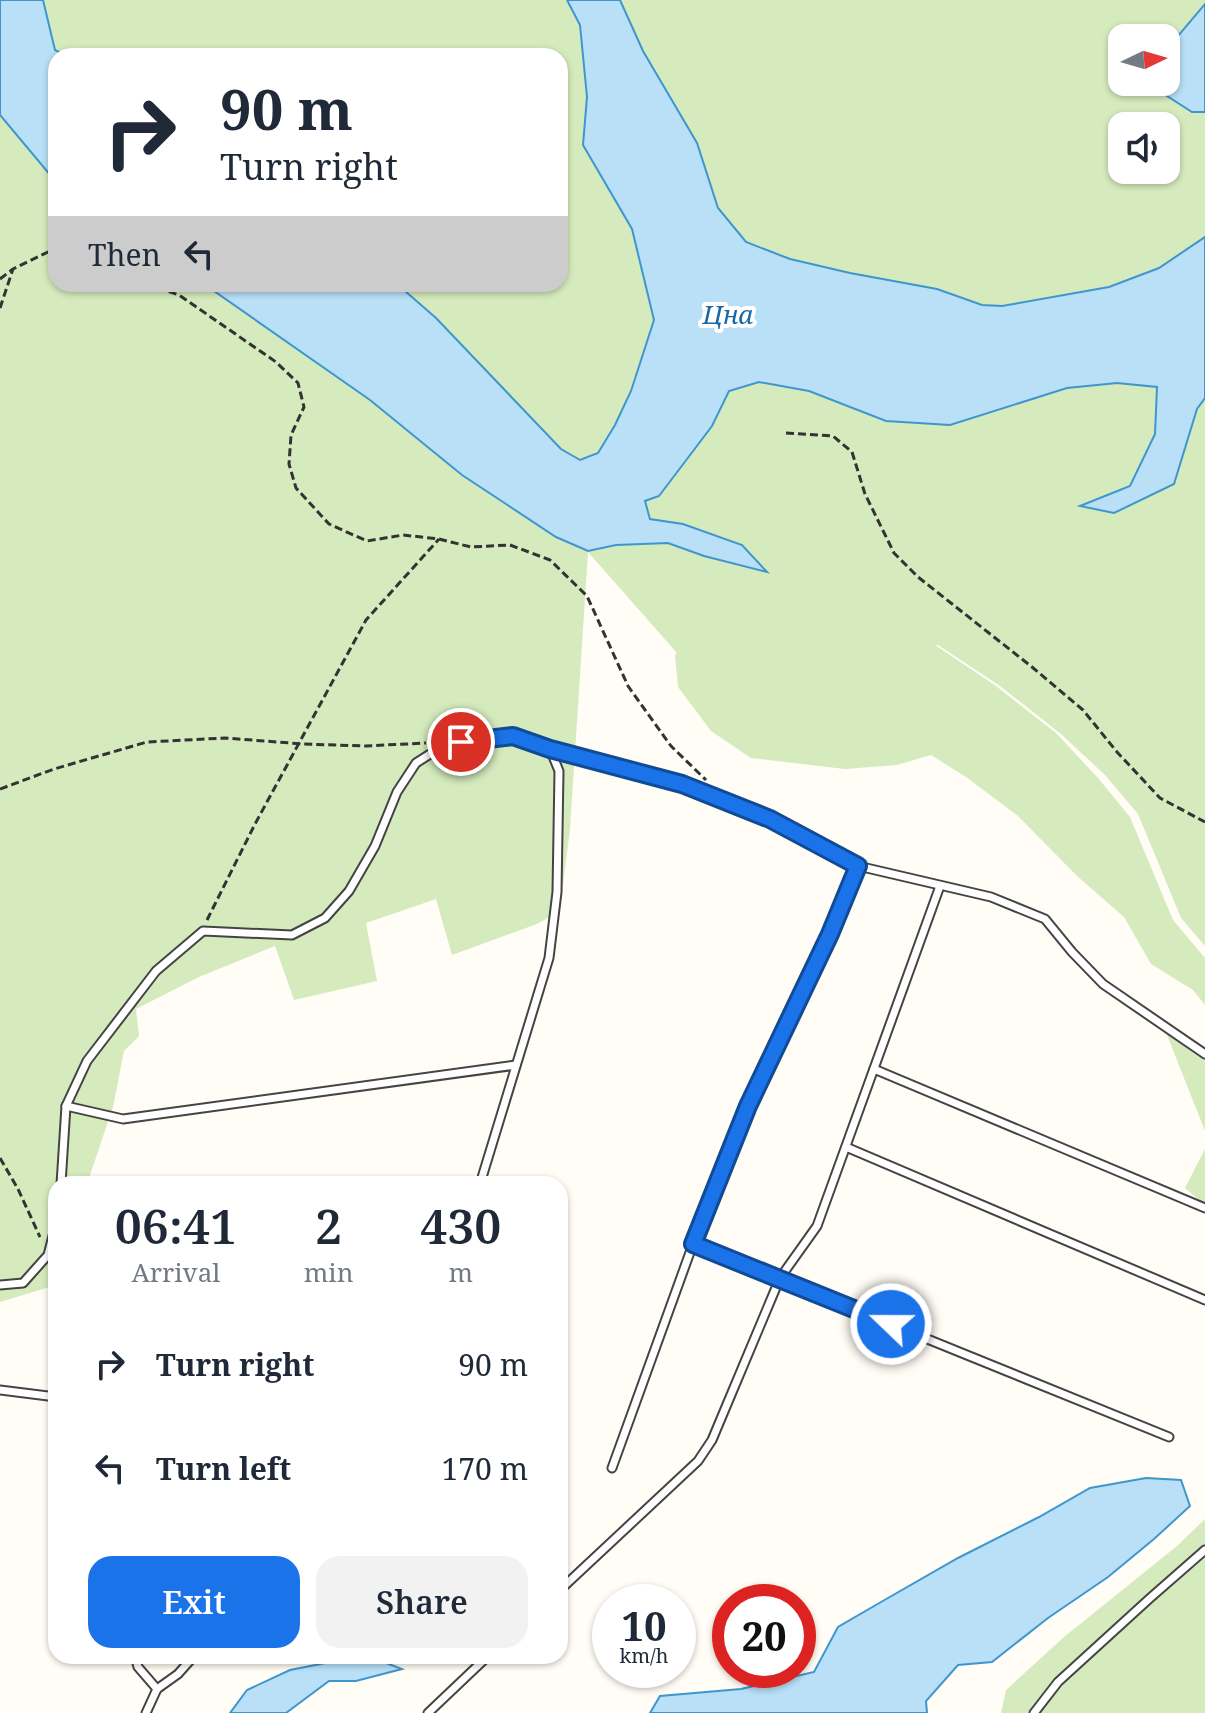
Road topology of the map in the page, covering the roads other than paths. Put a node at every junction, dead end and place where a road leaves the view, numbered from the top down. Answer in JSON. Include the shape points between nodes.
{"nodes":[{"id":1,"x":550,"y":749,"type":"junction"},
{"id":2,"x":858,"y":866,"type":"junction"},
{"id":3,"x":940,"y":886,"type":"junction"},
{"id":4,"x":1205,"y":1054,"type":"edge"},
{"id":5,"x":516,"y":1065,"type":"junction"},
{"id":6,"x":874,"y":1069,"type":"junction"},
{"id":7,"x":66,"y":1106,"type":"junction"},
{"id":8,"x":846,"y":1147,"type":"junction"},
{"id":9,"x":62,"y":1176,"type":"edge"},
{"id":10,"x":482,"y":1176,"type":"edge"},
{"id":11,"x":1205,"y":1208,"type":"edge"},
{"id":12,"x":693,"y":1244,"type":"junction"},
{"id":13,"x":48,"y":1255,"type":"edge"},
{"id":14,"x":780,"y":1278,"type":"junction"},
{"id":15,"x":0,"y":1285,"type":"edge"},
{"id":16,"x":1205,"y":1300,"type":"edge"},
{"id":17,"x":0,"y":1390,"type":"edge"},
{"id":18,"x":48,"y":1396,"type":"edge"},
{"id":19,"x":1169,"y":1437,"type":"dead end"},
{"id":20,"x":612,"y":1468,"type":"dead end"},
{"id":21,"x":1205,"y":1550,"type":"edge"},
{"id":22,"x":568,"y":1583,"type":"edge"},
{"id":23,"x":137,"y":1664,"type":"edge"},
{"id":24,"x":187,"y":1664,"type":"edge"},
{"id":25,"x":480,"y":1664,"type":"edge"},
{"id":26,"x":157,"y":1689,"type":"junction"},
{"id":27,"x":146,"y":1713,"type":"edge"},
{"id":28,"x":428,"y":1713,"type":"edge"},
{"id":29,"x":1034,"y":1713,"type":"edge"}],
"edges":[{"from":1,"to":2,"type":"lane","via":[[682,784],[770,819]]},
{"from":1,"to":5,"type":"lane","via":[[559,771],[555,905],[549,958]]},
{"from":1,"to":7,"type":"lane","via":[[513,736],[461,742],[416,763],[349,891],[325,918],[292,935],[203,931],[156,971],[87,1061]]},
{"from":2,"to":3,"type":"lane"},
{"from":2,"to":12,"type":"lane","via":[[748,1106]]},
{"from":3,"to":4,"type":"lane","via":[[991,897],[1045,919],[1103,984]]},
{"from":3,"to":6,"type":"lane"},
{"from":5,"to":7,"type":"lane","via":[[123,1119]]},
{"from":5,"to":10,"type":"lane"},
{"from":6,"to":8,"type":"lane"},
{"from":6,"to":11,"type":"lane"},
{"from":7,"to":9,"type":"lane"},
{"from":8,"to":14,"type":"lane","via":[[817,1226]]},
{"from":8,"to":16,"type":"lane"},
{"from":12,"to":14,"type":"lane"},
{"from":12,"to":20,"type":"lane"},
{"from":13,"to":15,"type":"lane","via":[[23,1283]]},
{"from":14,"to":19,"type":"lane"},
{"from":14,"to":22,"type":"lane","via":[[712,1440],[698,1461]]},
{"from":17,"to":18,"type":"lane"},
{"from":21,"to":29,"type":"lane","via":[[1058,1682]]},
{"from":23,"to":26,"type":"lane"},
{"from":24,"to":26,"type":"lane"},
{"from":25,"to":28,"type":"lane"},
{"from":26,"to":27,"type":"lane"}]}
